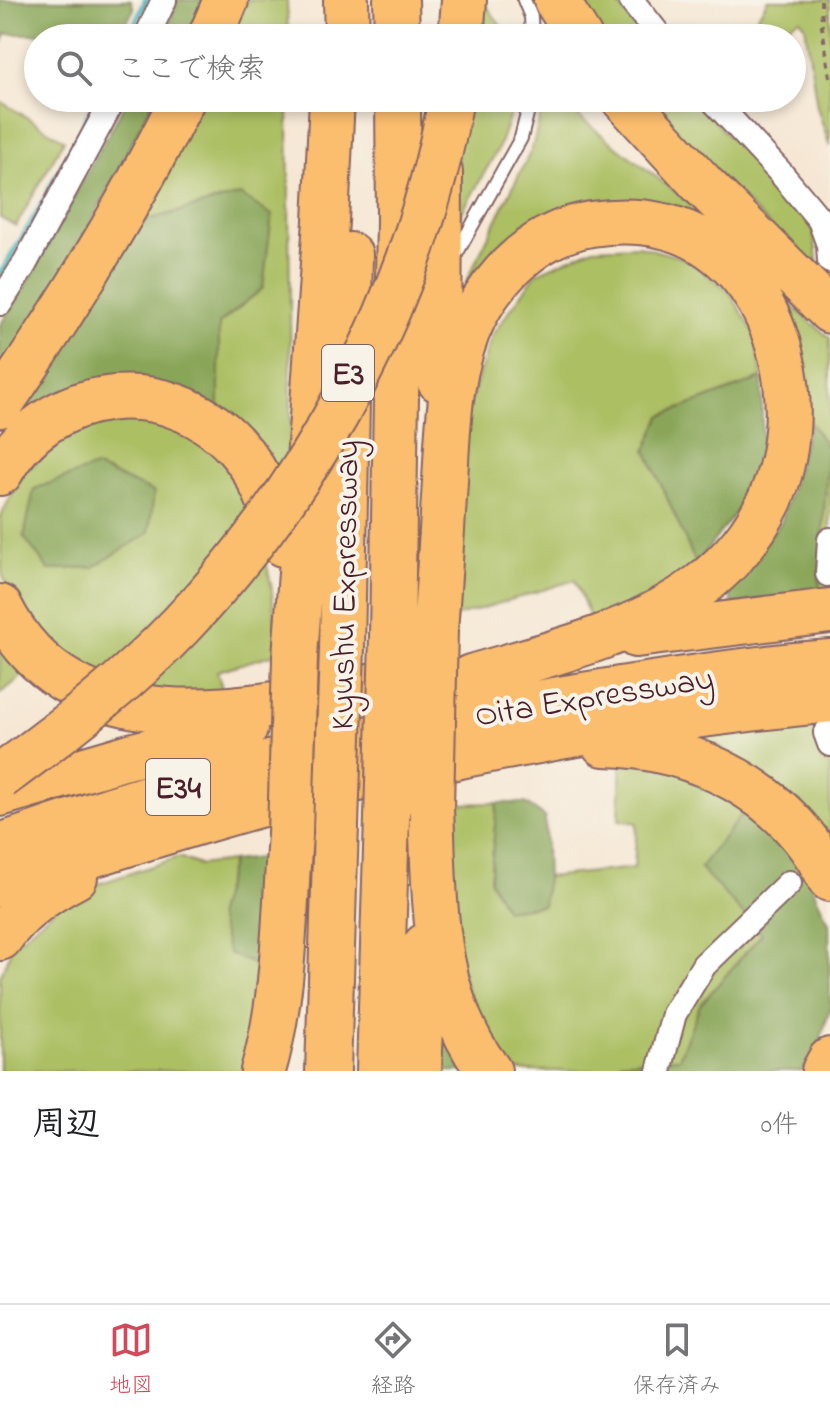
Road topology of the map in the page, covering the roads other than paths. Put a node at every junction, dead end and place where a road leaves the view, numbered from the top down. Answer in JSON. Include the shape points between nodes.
{"nodes":[{"id":1,"x":164,"y":0,"type":"edge"},
{"id":2,"x":226,"y":0,"type":"edge"},
{"id":3,"x":333,"y":0,"type":"edge"},
{"id":4,"x":346,"y":0,"type":"edge"},
{"id":5,"x":396,"y":0,"type":"edge"},
{"id":6,"x":439,"y":0,"type":"edge"},
{"id":7,"x":464,"y":0,"type":"edge"},
{"id":8,"x":524,"y":0,"type":"edge"},
{"id":9,"x":556,"y":0,"type":"edge"},
{"id":10,"x":631,"y":0,"type":"edge"},
{"id":11,"x":153,"y":24,"type":"edge"},
{"id":12,"x":216,"y":24,"type":"edge"},
{"id":13,"x":332,"y":24,"type":"edge"},
{"id":14,"x":347,"y":24,"type":"edge"},
{"id":15,"x":397,"y":24,"type":"edge"},
{"id":16,"x":440,"y":24,"type":"edge"},
{"id":17,"x":462,"y":24,"type":"edge"},
{"id":18,"x":531,"y":24,"type":"edge"},
{"id":19,"x":571,"y":24,"type":"edge"},
{"id":20,"x":650,"y":24,"type":"edge"},
{"id":21,"x":106,"y":112,"type":"edge"},
{"id":22,"x":176,"y":112,"type":"edge"},
{"id":23,"x":331,"y":112,"type":"edge"},
{"id":24,"x":348,"y":112,"type":"edge"},
{"id":25,"x":398,"y":112,"type":"edge"},
{"id":26,"x":440,"y":112,"type":"edge"},
{"id":27,"x":448,"y":112,"type":"edge"},
{"id":28,"x":528,"y":112,"type":"edge"},
{"id":29,"x":636,"y":112,"type":"edge"},
{"id":30,"x":724,"y":112,"type":"edge"},
{"id":31,"x":830,"y":261,"type":"edge"},
{"id":32,"x":0,"y":303,"type":"edge"},
{"id":33,"x":830,"y":311,"type":"edge"},
{"id":34,"x":439,"y":329,"type":"junction"},
{"id":35,"x":0,"y":405,"type":"edge"},
{"id":36,"x":0,"y":473,"type":"edge"},
{"id":37,"x":830,"y":540,"type":"edge"},
{"id":38,"x":829,"y":593,"type":"edge"},
{"id":39,"x":0,"y":607,"type":"edge"},
{"id":40,"x":830,"y":625,"type":"edge"},
{"id":41,"x":435,"y":630,"type":"junction"},
{"id":42,"x":570,"y":647,"type":"junction"},
{"id":43,"x":295,"y":657,"type":"junction"},
{"id":44,"x":830,"y":662,"type":"edge"},
{"id":45,"x":471,"y":677,"type":"junction"},
{"id":46,"x":360,"y":720,"type":"junction"},
{"id":47,"x":829,"y":726,"type":"edge"},
{"id":48,"x":218,"y":734,"type":"junction"},
{"id":49,"x":500,"y":748,"type":"junction"},
{"id":50,"x":0,"y":777,"type":"edge"},
{"id":51,"x":0,"y":785,"type":"edge"},
{"id":52,"x":0,"y":794,"type":"edge"},
{"id":53,"x":342,"y":808,"type":"junction"},
{"id":54,"x":431,"y":808,"type":"junction"},
{"id":55,"x":171,"y":830,"type":"junction"},
{"id":56,"x":290,"y":835,"type":"junction"},
{"id":57,"x":0,"y":846,"type":"edge"},
{"id":58,"x":809,"y":881,"type":"edge"},
{"id":59,"x":0,"y":885,"type":"edge"},
{"id":60,"x":0,"y":938,"type":"edge"},
{"id":61,"x":830,"y":1060,"type":"edge"},
{"id":62,"x":263,"y":1071,"type":"edge"},
{"id":63,"x":284,"y":1071,"type":"edge"},
{"id":64,"x":328,"y":1071,"type":"edge"},
{"id":65,"x":379,"y":1071,"type":"edge"},
{"id":66,"x":419,"y":1071,"type":"edge"},
{"id":67,"x":489,"y":1071,"type":"edge"},
{"id":68,"x":659,"y":1071,"type":"edge"},
{"id":69,"x":824,"y":1071,"type":"edge"}],
"edges":[{"from":1,"to":11,"type":"street"},
{"from":2,"to":12,"type":"highway"},
{"from":3,"to":13,"type":"highway"},
{"from":4,"to":14,"type":"highway"},
{"from":5,"to":15,"type":"highway"},
{"from":6,"to":16,"type":"highway"},
{"from":7,"to":17,"type":"highway"},
{"from":8,"to":18,"type":"lane"},
{"from":9,"to":19,"type":"highway"},
{"from":10,"to":20,"type":"street"},
{"from":21,"to":32,"type":"street"},
{"from":22,"to":35,"type":"highway","via":[[80,283]]},
{"from":23,"to":43,"type":"highway"},
{"from":24,"to":53,"type":"highway","name":"Kyushu Expressway","number":"E3","bridge":true},
{"from":25,"to":65,"type":"highway","name":"Kyushu Expressway","number":"E3","bridge":true,"via":[[392,636]]},
{"from":26,"to":34,"type":"highway"},
{"from":27,"to":50,"type":"highway","bridge":true,"via":[[423,211],[391,302],[342,407],[290,490],[181,625],[55,737]]},
{"from":28,"to":34,"type":"lane","via":[[521,138],[454,258]]},
{"from":29,"to":33,"type":"highway"},
{"from":30,"to":31,"type":"street","via":[[820,220]]},
{"from":34,"to":41,"type":"highway"},
{"from":36,"to":43,"type":"highway","via":[[24,439],[44,422],[96,400],[145,398],[193,413],[235,444],[265,488],[284,546]]},
{"from":37,"to":38,"type":"street"},
{"from":38,"to":42,"type":"highway","via":[[710,624]]},
{"from":39,"to":42,"type":"highway","via":[[23,641],[68,680],[121,704],[162,710],[265,705]]},
{"from":40,"to":45,"type":"highway","name":"Oita Expressway","number":"E34"},
{"from":41,"to":42,"type":"highway","via":[[453,389],[474,318],[509,267],[555,235],[610,222],[668,227],[717,252],[767,315],[785,373],[787,436],[781,467],[756,525],[718,571],[663,610]]},
{"from":41,"to":54,"type":"highway","bridge":true},
{"from":42,"to":45,"type":"highway"},
{"from":43,"to":56,"type":"highway","bridge":true},
{"from":44,"to":46,"type":"highway","name":"Oita Expressway","number":"E34"},
{"from":45,"to":46,"type":"highway","name":"Oita Expressway","number":"E34"},
{"from":46,"to":48,"type":"highway","number":"E34"},
{"from":46,"to":57,"type":"highway","number":"E34"},
{"from":47,"to":49,"type":"highway","via":[[663,720]]},
{"from":48,"to":51,"type":"highway","via":[[126,751]]},
{"from":48,"to":52,"type":"highway","number":"E34"},
{"from":49,"to":53,"type":"highway"},
{"from":49,"to":55,"type":"highway","via":[[347,782]]},
{"from":53,"to":55,"type":"highway"},
{"from":53,"to":58,"type":"highway","via":[[502,756],[564,746],[630,744],[663,750],[747,786],[810,847]]},
{"from":53,"to":60,"type":"highway","via":[[178,837],[103,864],[48,892]]},
{"from":53,"to":64,"type":"highway","name":"Kyushu Expressway","number":"E3"},
{"from":54,"to":66,"type":"highway"},
{"from":54,"to":67,"type":"highway","via":[[436,912],[446,979],[465,1031]]},
{"from":55,"to":59,"type":"highway"},
{"from":56,"to":62,"type":"highway","via":[[279,984]]},
{"from":56,"to":63,"type":"highway"},
{"from":58,"to":68,"type":"street","via":[[704,965],[674,1014]]},
{"from":61,"to":69,"type":"highway"}]}
